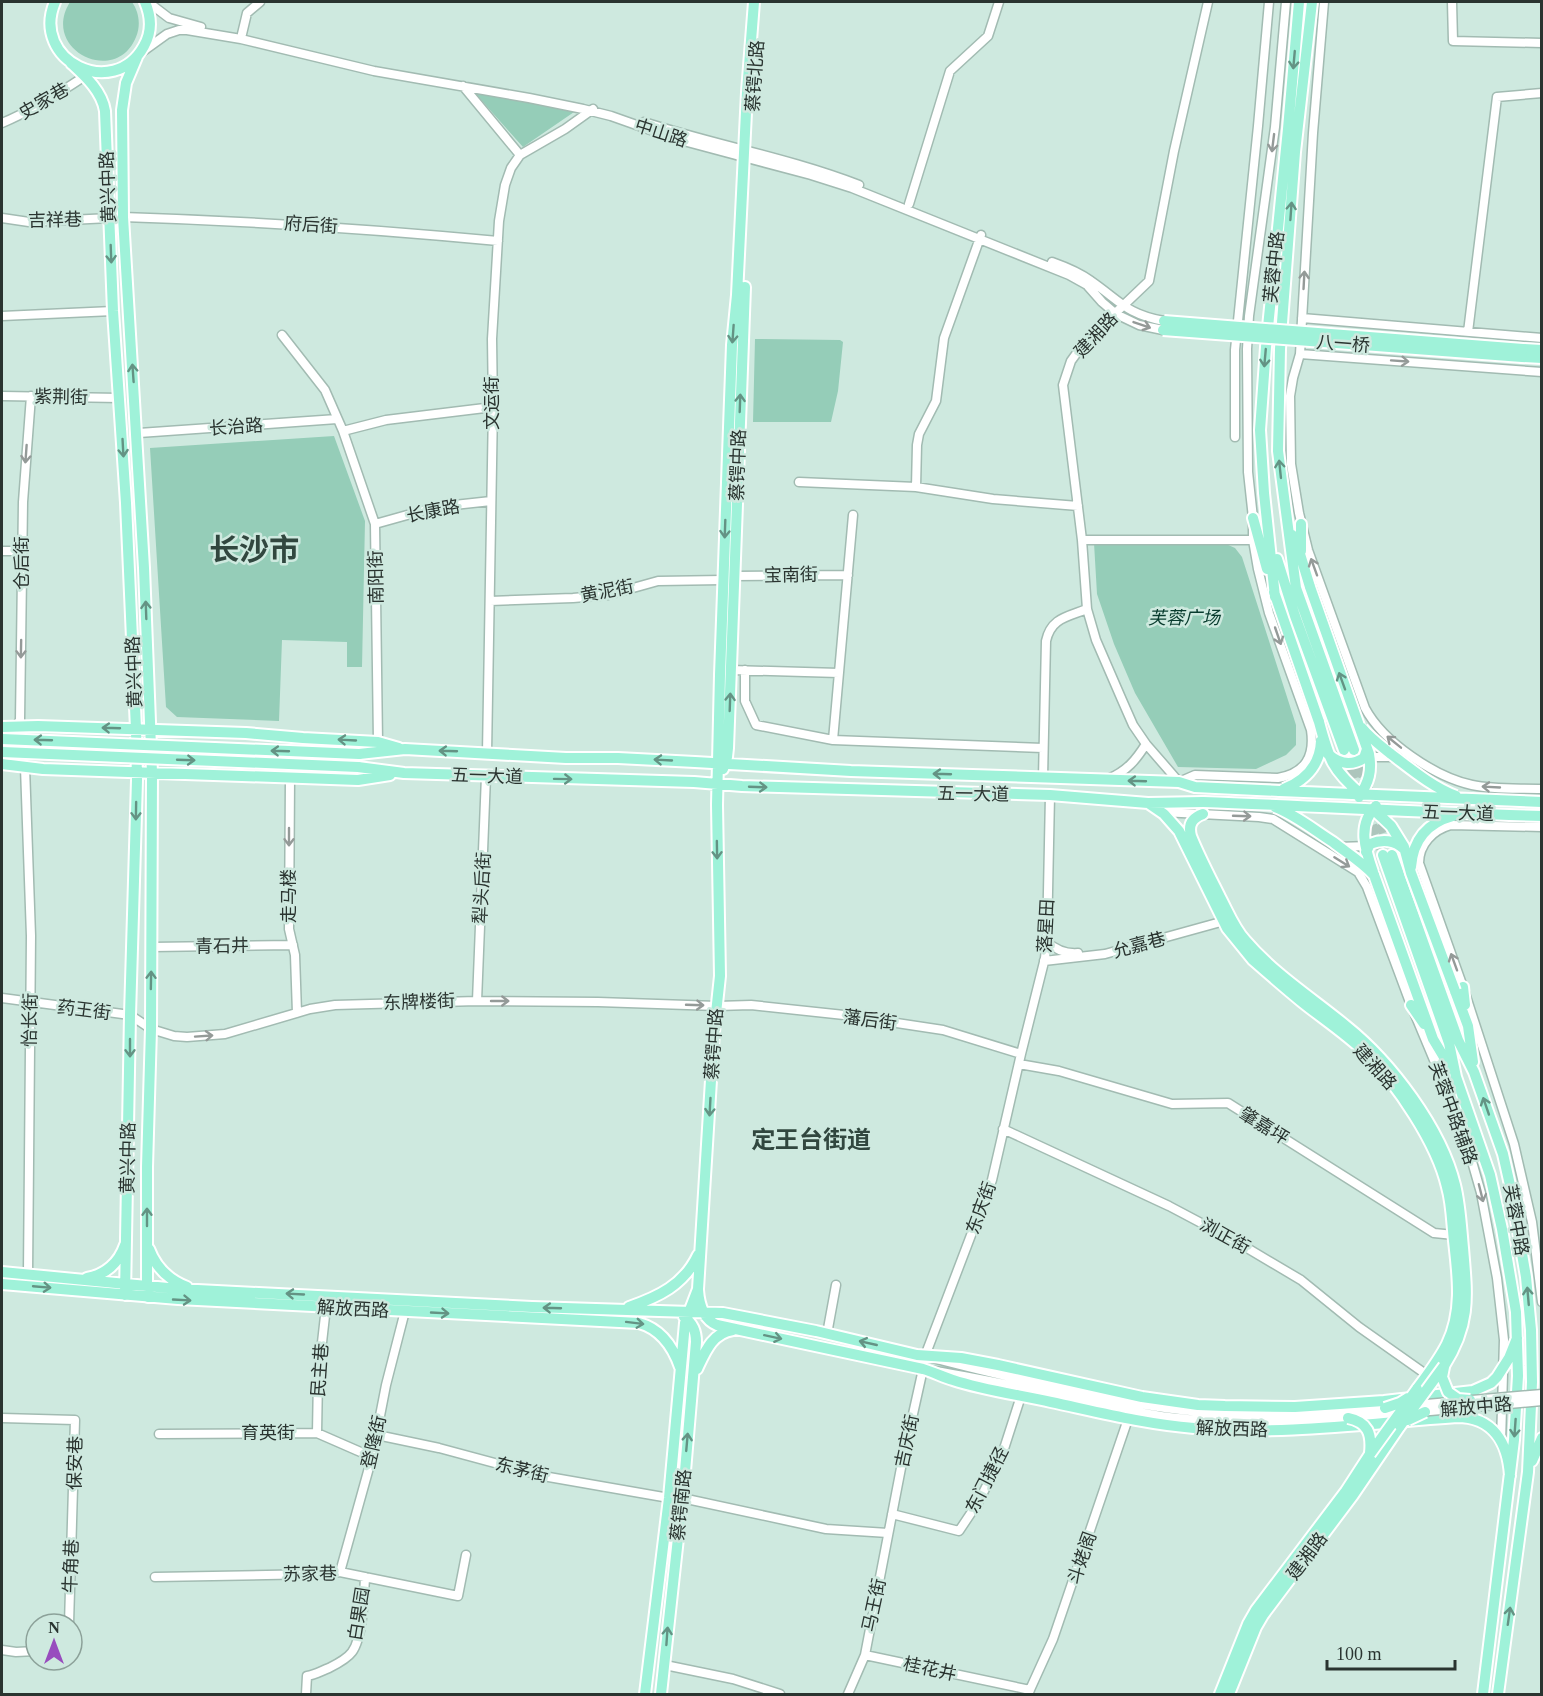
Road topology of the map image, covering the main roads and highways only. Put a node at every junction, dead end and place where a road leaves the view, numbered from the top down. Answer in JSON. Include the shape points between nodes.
{"nodes":[{"id":1,"x":55,"y":2,"type":"edge"},
{"id":2,"x":146,"y":2,"type":"edge"},
{"id":3,"x":754,"y":2,"type":"edge"},
{"id":4,"x":761,"y":2,"type":"edge"},
{"id":5,"x":1299,"y":2,"type":"edge"},
{"id":6,"x":1312,"y":2,"type":"edge"},
{"id":7,"x":137,"y":57,"type":"junction"},
{"id":8,"x":71,"y":63,"type":"junction"},
{"id":9,"x":746,"y":154,"type":"junction"},
{"id":10,"x":1164,"y":326,"type":"road end"},
{"id":11,"x":1542,"y":350,"type":"edge"},
{"id":12,"x":1523,"y":353,"type":"junction"},
{"id":13,"x":1542,"y":358,"type":"edge"},
{"id":14,"x":1253,"y":518,"type":"road end"},
{"id":15,"x":1301,"y":524,"type":"road end"},
{"id":16,"x":1288,"y":526,"type":"junction"},
{"id":17,"x":1269,"y":533,"type":"junction"},
{"id":18,"x":1300,"y":554,"type":"junction"},
{"id":19,"x":1275,"y":597,"type":"junction"},
{"id":20,"x":1356,"y":719,"type":"junction"},
{"id":21,"x":1319,"y":722,"type":"junction"},
{"id":22,"x":7,"y":727,"type":"edge"},
{"id":23,"x":136,"y":729,"type":"junction"},
{"id":24,"x":151,"y":729,"type":"junction"},
{"id":25,"x":723,"y":735,"type":"junction"},
{"id":26,"x":2,"y":739,"type":"edge"},
{"id":27,"x":405,"y":749,"type":"junction"},
{"id":28,"x":1367,"y":749,"type":"junction"},
{"id":29,"x":2,"y":752,"type":"edge"},
{"id":30,"x":1328,"y":753,"type":"junction"},
{"id":31,"x":695,"y":762,"type":"junction"},
{"id":32,"x":721,"y":763,"type":"junction"},
{"id":33,"x":2,"y":764,"type":"edge"},
{"id":34,"x":752,"y":765,"type":"junction"},
{"id":35,"x":137,"y":773,"type":"junction"},
{"id":36,"x":152,"y":773,"type":"junction"},
{"id":37,"x":404,"y":773,"type":"junction"},
{"id":38,"x":717,"y":780,"type":"junction"},
{"id":39,"x":694,"y":782,"type":"junction"},
{"id":40,"x":1280,"y":791,"type":"junction"},
{"id":41,"x":1399,"y":796,"type":"junction"},
{"id":42,"x":1358,"y":797,"type":"junction"},
{"id":43,"x":1462,"y":799,"type":"junction"},
{"id":44,"x":1542,"y":802,"type":"edge"},
{"id":45,"x":1148,"y":803,"type":"junction"},
{"id":46,"x":1263,"y":804,"type":"junction"},
{"id":47,"x":1344,"y":807,"type":"junction"},
{"id":48,"x":1374,"y":808,"type":"junction"},
{"id":49,"x":717,"y":814,"type":"junction"},
{"id":50,"x":1203,"y":814,"type":"road end"},
{"id":51,"x":1460,"y":814,"type":"junction"},
{"id":52,"x":1542,"y":816,"type":"edge"},
{"id":53,"x":1404,"y":849,"type":"junction"},
{"id":54,"x":1366,"y":852,"type":"junction"},
{"id":55,"x":1411,"y":873,"type":"junction"},
{"id":56,"x":1374,"y":875,"type":"junction"},
{"id":57,"x":1227,"y":918,"type":"junction"},
{"id":58,"x":1474,"y":1072,"type":"junction"},
{"id":59,"x":1456,"y":1077,"type":"junction"},
{"id":60,"x":126,"y":1239,"type":"junction"},
{"id":61,"x":147,"y":1241,"type":"junction"},
{"id":62,"x":700,"y":1250,"type":"junction"},
{"id":63,"x":2,"y":1272,"type":"edge"},
{"id":64,"x":81,"y":1280,"type":"junction"},
{"id":65,"x":2,"y":1284,"type":"edge"},
{"id":66,"x":125,"y":1289,"type":"junction"},
{"id":67,"x":698,"y":1289,"type":"junction"},
{"id":68,"x":196,"y":1290,"type":"junction"},
{"id":69,"x":147,"y":1291,"type":"junction"},
{"id":70,"x":622,"y":1309,"type":"junction"},
{"id":71,"x":704,"y":1312,"type":"junction"},
{"id":72,"x":687,"y":1315,"type":"junction"},
{"id":73,"x":736,"y":1329,"type":"junction"},
{"id":74,"x":1530,"y":1330,"type":"junction"},
{"id":75,"x":1517,"y":1338,"type":"junction"},
{"id":76,"x":1542,"y":1349,"type":"edge"},
{"id":77,"x":1444,"y":1366,"type":"junction"},
{"id":78,"x":681,"y":1370,"type":"junction"},
{"id":79,"x":693,"y":1378,"type":"junction"},
{"id":80,"x":1417,"y":1389,"type":"junction"},
{"id":81,"x":1470,"y":1400,"type":"road end"},
{"id":82,"x":1385,"y":1408,"type":"road end"},
{"id":83,"x":1411,"y":1410,"type":"junction"},
{"id":84,"x":1348,"y":1418,"type":"road end"},
{"id":85,"x":1542,"y":1438,"type":"edge"},
{"id":86,"x":1370,"y":1454,"type":"junction"},
{"id":87,"x":1528,"y":1472,"type":"junction"},
{"id":88,"x":1510,"y":1476,"type":"junction"},
{"id":89,"x":645,"y":1695,"type":"edge"},
{"id":90,"x":661,"y":1695,"type":"edge"},
{"id":91,"x":1220,"y":1695,"type":"edge"},
{"id":92,"x":1229,"y":1695,"type":"edge"},
{"id":93,"x":1483,"y":1695,"type":"edge"},
{"id":94,"x":1498,"y":1695,"type":"edge"}],
"edges":[{"from":1,"to":8,"type":"main road","name":"黄兴中路","via":[[51,32],[56,46]]},
{"from":2,"to":7,"type":"main road","name":"黄兴中路","via":[[149,31]]},
{"from":3,"to":9,"type":"main road","name":"蔡锷北路"},
{"from":4,"to":9,"type":"main road","name":"蔡锷北路"},
{"from":5,"to":17,"type":"main road","name":"芙蓉中路","one_way":true,"via":[[1260,430]]},
{"from":16,"to":6,"type":"main road","name":"芙蓉中路","one_way":true,"via":[[1278,451],[1280,348],[1295,152]]},
{"from":7,"to":8,"type":"main road","via":[[108,72],[91,72]]},
{"from":24,"to":7,"type":"main road","name":"黄兴中路","one_way":true,"via":[[123,217],[122,104]]},
{"from":8,"to":23,"type":"main road","name":"黄兴中路","one_way":true,"via":[[104,103]]},
{"from":25,"to":9,"type":"main road","name":"蔡锷中路","one_way":true,"via":[[731,670]]},
{"from":9,"to":25,"type":"main road","name":"蔡锷中路","one_way":true,"via":[[733,328],[723,580]]},
{"from":10,"to":12,"type":"main road","name":"八一桥","bridge":true},
{"from":11,"to":12,"type":"main road"},
{"from":12,"to":13,"type":"main road"},
{"from":14,"to":19,"type":"main road"},
{"from":15,"to":18,"type":"main road"},
{"from":16,"to":17,"type":"main road","name":"芙蓉中路","via":[[1296,588],[1349,750],[1295,616]]},
{"from":16,"to":18,"type":"main road"},
{"from":17,"to":19,"type":"main road"},
{"from":20,"to":18,"type":"main road","one_way":true,"bridge":true},
{"from":19,"to":21,"type":"main road","name":"芙蓉中路"},
{"from":20,"to":28,"type":"main road","bridge":true},
{"from":20,"to":43,"type":"main road","bridge":true,"via":[[1373,739],[1407,766],[1441,790]]},
{"from":21,"to":30,"type":"main road","name":"芙蓉中路","bridge":true},
{"from":21,"to":40,"type":"main road","bridge":true,"via":[[1320,750],[1316,763],[1301,779]]},
{"from":23,"to":22,"type":"main road","name":"五一大道","one_way":true},
{"from":23,"to":24,"type":"main road","name":"五一大道"},
{"from":23,"to":35,"type":"main road","name":"黄兴中路"},
{"from":27,"to":24,"type":"main road","name":"五一大道","one_way":true,"via":[[378,742]]},
{"from":24,"to":36,"type":"main road","name":"黄兴中路"},
{"from":25,"to":31,"type":"main road","via":[[711,752]]},
{"from":25,"to":32,"type":"main road","name":"蔡锷中路","via":[[727,757]]},
{"from":25,"to":34,"type":"main road","via":[[734,754]]},
{"from":27,"to":26,"type":"main road","name":"五一大道","one_way":true,"bridge":true,"via":[[359,754]]},
{"from":31,"to":27,"type":"main road","name":"五一大道","one_way":true},
{"from":28,"to":30,"type":"main road","bridge":true,"via":[[1364,758],[1352,763],[1337,761]]},
{"from":28,"to":42,"type":"main road","bridge":true,"via":[[1371,771]]},
{"from":29,"to":37,"type":"main road","name":"五一大道","one_way":true,"bridge":true,"via":[[358,767]]},
{"from":30,"to":42,"type":"main road","name":"芙蓉中路","bridge":true},
{"from":31,"to":32,"type":"main road","name":"五一大道"},
{"from":32,"to":34,"type":"main road","name":"五一大道"},
{"from":32,"to":38,"type":"main road","name":"蔡锷中路"},
{"from":33,"to":35,"type":"main road","name":"五一大道"},
{"from":40,"to":34,"type":"main road","name":"五一大道","one_way":true,"via":[[1179,783]]},
{"from":35,"to":36,"type":"main road","name":"五一大道"},
{"from":35,"to":60,"type":"main road","name":"黄兴中路","one_way":true},
{"from":36,"to":37,"type":"main road","name":"五一大道","via":[[358,780]]},
{"from":61,"to":36,"type":"main road","name":"黄兴中路","one_way":true},
{"from":37,"to":39,"type":"main road","name":"五一大道","one_way":true},
{"from":38,"to":39,"type":"main road","name":"五一大道"},
{"from":38,"to":45,"type":"main road","name":"五一大道","one_way":true},
{"from":38,"to":49,"type":"main road","name":"蔡锷中路"},
{"from":39,"to":49,"type":"main road","via":[[707,789]]},
{"from":40,"to":42,"type":"main road","name":"五一大道","bridge":true},
{"from":41,"to":42,"type":"main road","name":"五一大道","bridge":true},
{"from":41,"to":43,"type":"main road","name":"五一大道","bridge":true},
{"from":41,"to":48,"type":"main road","bridge":true},
{"from":42,"to":47,"type":"main road"},
{"from":42,"to":48,"type":"main road","name":"芙蓉中路","bridge":true},
{"from":43,"to":44,"type":"main road","name":"五一大道","bridge":true},
{"from":45,"to":46,"type":"main road","name":"五一大道","bridge":true},
{"from":45,"to":57,"type":"main road","name":"建湘路","via":[[1170,818]]},
{"from":46,"to":47,"type":"main road","name":"五一大道","bridge":true},
{"from":46,"to":56,"type":"main road","bridge":true,"via":[[1296,817]]},
{"from":47,"to":48,"type":"main road","name":"五一大道","bridge":true},
{"from":48,"to":51,"type":"main road","name":"五一大道","bridge":true},
{"from":48,"to":53,"type":"main road","name":"芙蓉中路","bridge":true,"via":[[1391,826]]},
{"from":48,"to":54,"type":"main road","name":"芙蓉中路","bridge":true,"via":[[1365,826]]},
{"from":49,"to":62,"type":"main road","name":"蔡锷中路","one_way":true,"via":[[720,976]]},
{"from":50,"to":57,"type":"main road","name":"建湘路","via":[[1191,822],[1191,836]]},
{"from":51,"to":52,"type":"main road","name":"五一大道","bridge":true},
{"from":51,"to":55,"type":"main road","bridge":true,"via":[[1425,830],[1415,846]]},
{"from":53,"to":54,"type":"main road","bridge":true,"via":[[1393,842],[1380,841],[1370,844]]},
{"from":53,"to":55,"type":"main road","name":"芙蓉中路","bridge":true},
{"from":54,"to":56,"type":"main road","name":"芙蓉中路","bridge":true},
{"from":55,"to":58,"type":"main road","name":"芙蓉中路","bridge":true,"via":[[1459,989]]},
{"from":56,"to":59,"type":"main road","name":"芙蓉中路","via":[[1415,1003]]},
{"from":57,"to":77,"type":"main road","name":"建湘路","via":[[1258,954],[1372,1047],[1411,1097],[1441,1146],[1455,1185],[1467,1296],[1460,1336]]},
{"from":57,"to":80,"type":"main road","name":"建湘路","via":[[1237,942],[1253,960],[1366,1053],[1421,1128],[1440,1166],[1448,1187],[1458,1310],[1448,1343]]},
{"from":58,"to":59,"type":"main road","name":"芙蓉中路","via":[[1387,855],[1449,1043]]},
{"from":74,"to":58,"type":"main road","name":"芙蓉中路","one_way":true,"via":[[1526,1277],[1509,1177]]},
{"from":59,"to":75,"type":"main road","name":"芙蓉中路","via":[[1496,1200],[1514,1293]]},
{"from":60,"to":64,"type":"main road","via":[[110,1268]]},
{"from":60,"to":66,"type":"main road","name":"黄兴中路"},
{"from":61,"to":68,"type":"main road","via":[[152,1257],[164,1273]]},
{"from":61,"to":69,"type":"main road","name":"黄兴中路"},
{"from":62,"to":67,"type":"main road","name":"蔡锷中路"},
{"from":62,"to":70,"type":"main road","via":[[676,1284],[653,1298]]},
{"from":63,"to":64,"type":"main road","name":"解放西路"},
{"from":64,"to":66,"type":"main road","name":"解放西路"},
{"from":65,"to":66,"type":"main road","name":"解放西路","one_way":true},
{"from":66,"to":69,"type":"main road","name":"解放西路"},
{"from":67,"to":71,"type":"main road"},
{"from":67,"to":72,"type":"main road","name":"蔡锷中路"},
{"from":68,"to":69,"type":"main road","name":"解放西路"},
{"from":70,"to":68,"type":"main road","name":"解放西路","one_way":true},
{"from":69,"to":78,"type":"main road","name":"解放西路","one_way":true,"via":[[326,1307],[639,1323],[667,1342]]},
{"from":70,"to":72,"type":"main road","name":"解放西路"},
{"from":71,"to":72,"type":"main road","name":"解放西路"},
{"from":71,"to":73,"type":"main road","name":"解放西路","via":[[712,1323]]},
{"from":75,"to":71,"type":"main road","name":"解放西路","one_way":true,"via":[[1504,1367],[1491,1383],[1473,1391],[1326,1406],[1261,1408],[1170,1402],[970,1360],[925,1356],[735,1315]]},
{"from":72,"to":78,"type":"main road","name":"蔡锷南路"},
{"from":72,"to":79,"type":"main road","name":"蔡锷南路","via":[[696,1335]]},
{"from":73,"to":79,"type":"main road","via":[[713,1340]]},
{"from":73,"to":88,"type":"main road","name":"解放西路","one_way":true,"via":[[923,1369],[954,1381],[1021,1396],[1128,1419],[1194,1428],[1261,1431],[1477,1419],[1491,1427],[1501,1442]]},
{"from":74,"to":76,"type":"main road"},
{"from":74,"to":87,"type":"main road","name":"芙蓉中路"},
{"from":75,"to":88,"type":"main road","name":"芙蓉中路","one_way":true},
{"from":77,"to":81,"type":"main road","bridge":true,"via":[[1442,1377],[1448,1392],[1458,1399]]},
{"from":77,"to":83,"type":"main road","name":"建湘路","bridge":true},
{"from":78,"to":89,"type":"main road","name":"蔡锷南路"},
{"from":90,"to":79,"type":"main road","name":"蔡锷南路","one_way":true},
{"from":80,"to":82,"type":"main road","bridge":true,"via":[[1405,1401]]},
{"from":80,"to":83,"type":"main road","name":"建湘路","bridge":true},
{"from":83,"to":86,"type":"main road","name":"建湘路","bridge":true},
{"from":83,"to":92,"type":"main road","name":"建湘路","bridge":true,"via":[[1263,1615]]},
{"from":84,"to":86,"type":"main road","bridge":true,"via":[[1368,1430]]},
{"from":85,"to":87,"type":"main road"},
{"from":86,"to":91,"type":"main road","name":"建湘路","via":[[1256,1611]]},
{"from":94,"to":87,"type":"main road","name":"芙蓉中路","one_way":true},
{"from":88,"to":93,"type":"main road","name":"芙蓉中路"}]}
